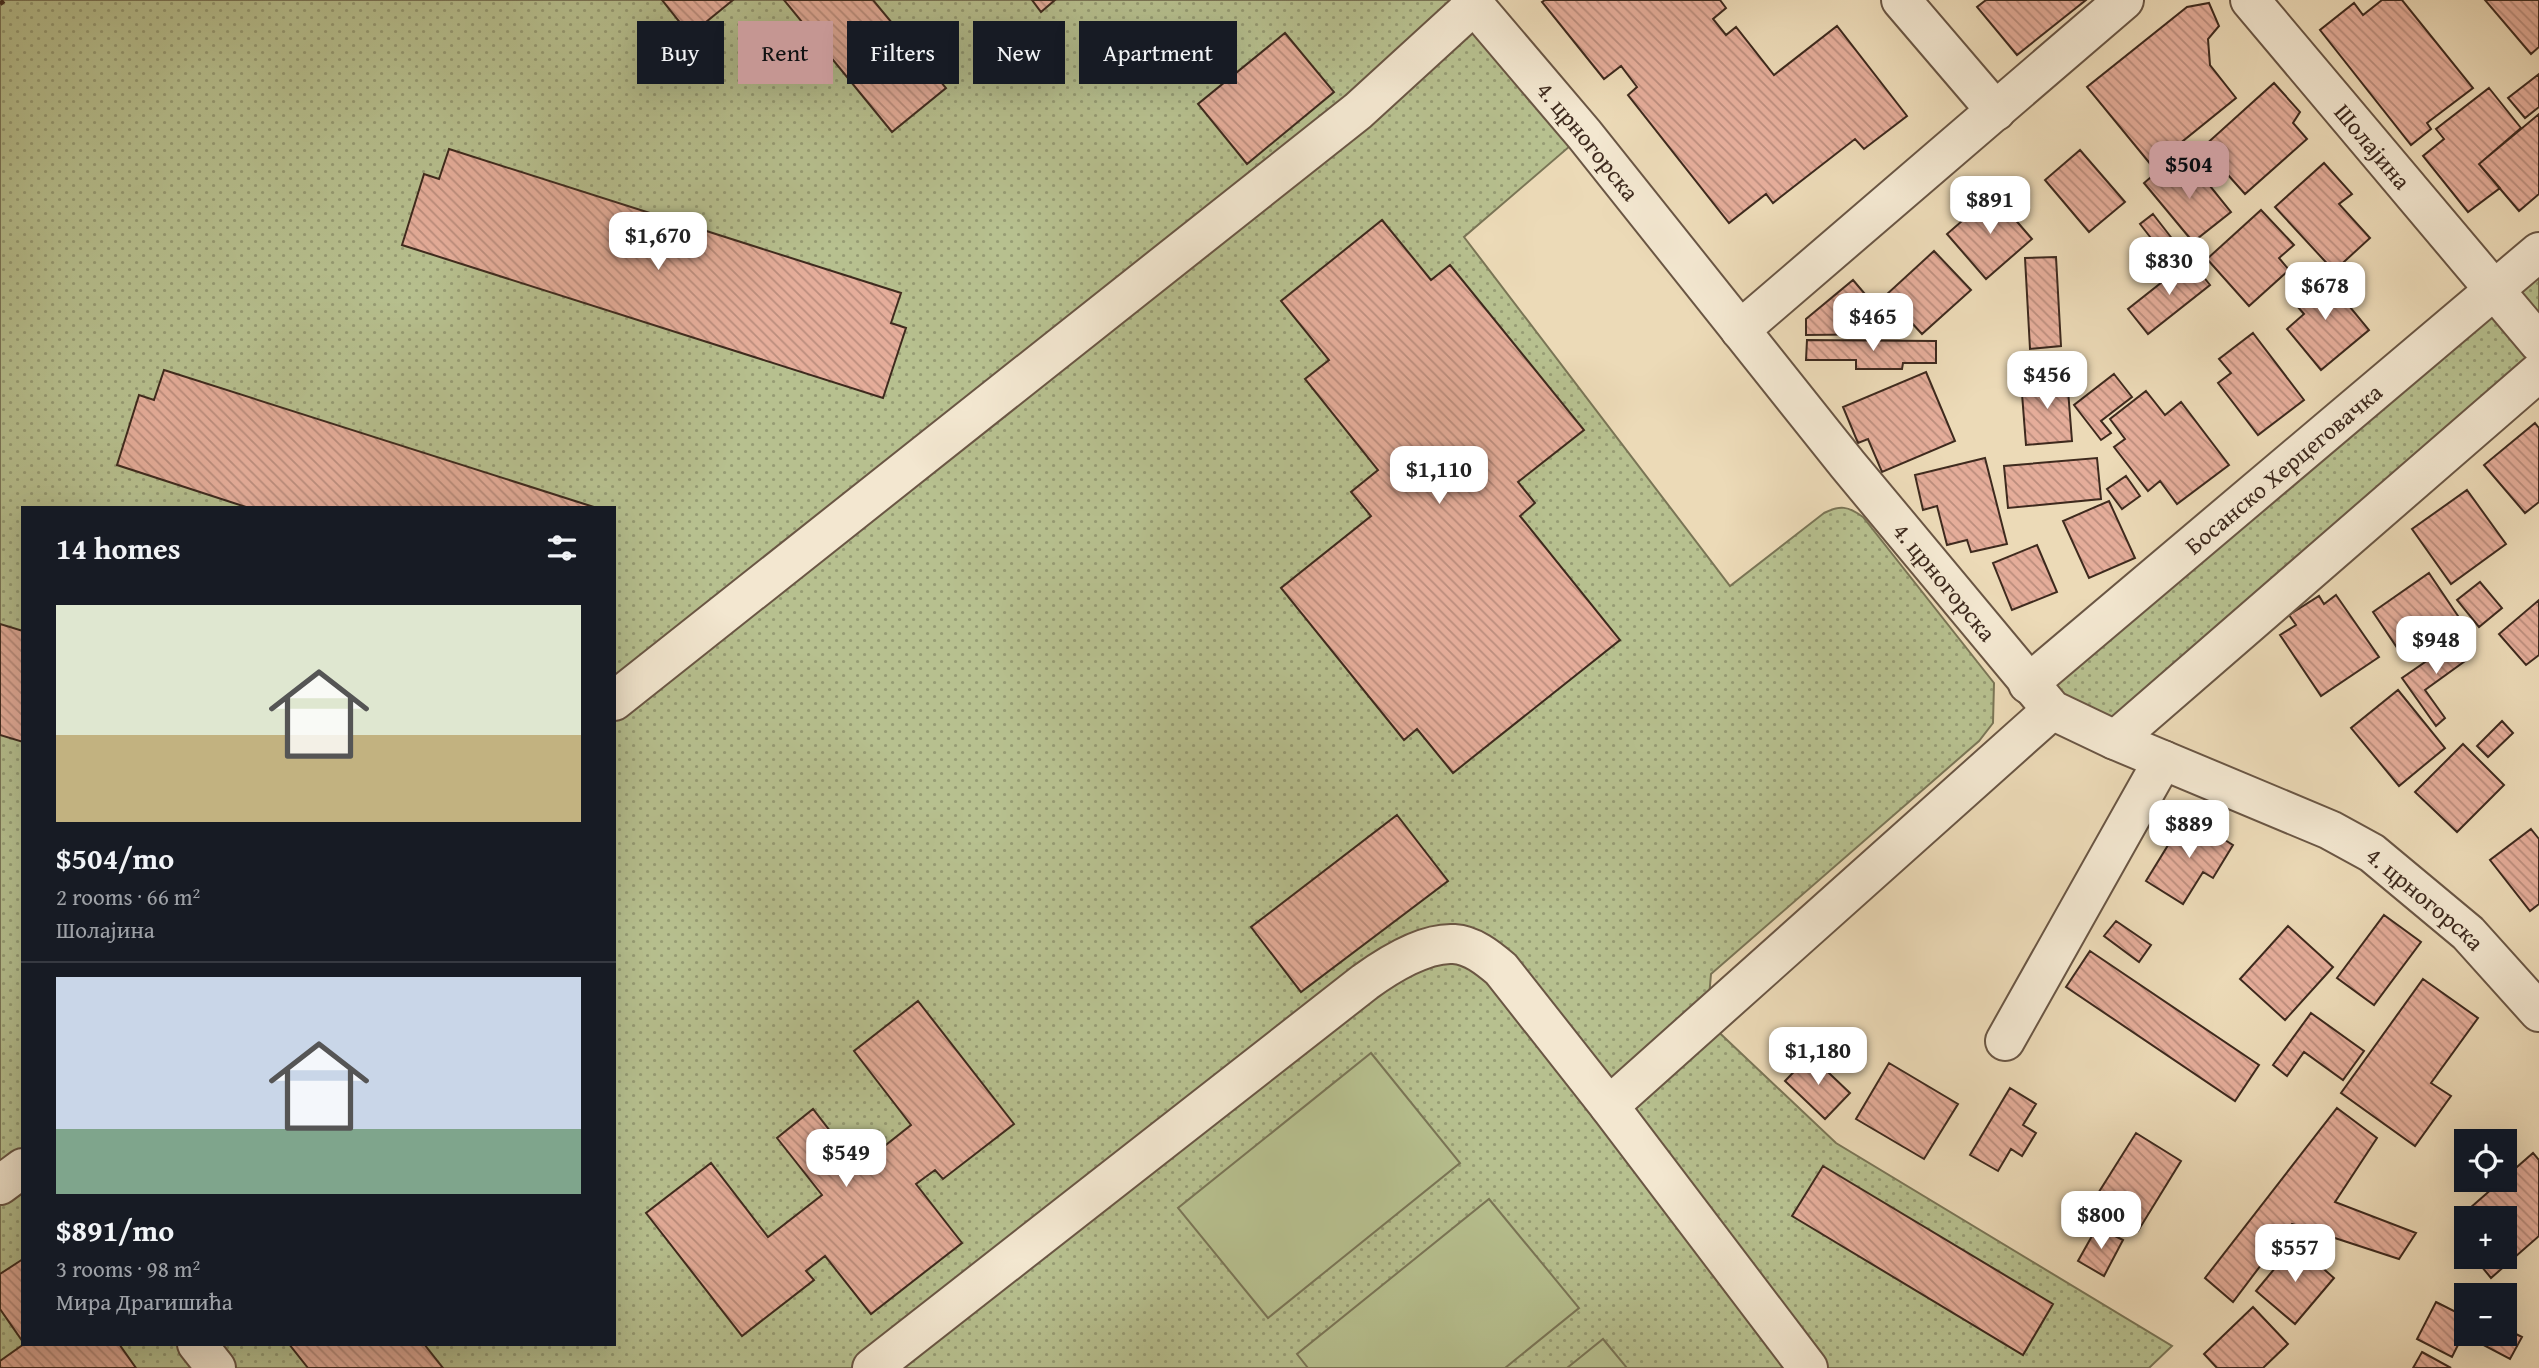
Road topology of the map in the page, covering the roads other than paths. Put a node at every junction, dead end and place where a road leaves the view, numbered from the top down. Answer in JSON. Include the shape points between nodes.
{"nodes":[{"id":1,"x":1901,"y":0,"type":"edge"},
{"id":2,"x":2124,"y":0,"type":"edge"},
{"id":3,"x":2250,"y":0,"type":"edge"},
{"id":4,"x":1472,"y":3,"type":"edge"},
{"id":5,"x":1996,"y":111,"type":"junction"},
{"id":6,"x":2539,"y":252,"type":"edge"},
{"id":7,"x":2494,"y":291,"type":"junction"},
{"id":8,"x":1740,"y":330,"type":"junction"},
{"id":9,"x":2539,"y":343,"type":"edge"},
{"id":10,"x":2539,"y":372,"type":"edge"},
{"id":11,"x":2040,"y":697,"type":"junction"},
{"id":12,"x":616,"y":699,"type":"edge"},
{"id":13,"x":2115,"y":740,"type":"junction"},
{"id":14,"x":2163,"y":760,"type":"junction"},
{"id":15,"x":2539,"y":1012,"type":"edge"},
{"id":16,"x":2004,"y":1041,"type":"dead end"},
{"id":17,"x":1609,"y":1106,"type":"junction"},
{"id":18,"x":21,"y":1169,"type":"edge"},
{"id":19,"x":0,"y":1185,"type":"edge"},
{"id":20,"x":198,"y":1346,"type":"edge"},
{"id":21,"x":215,"y":1368,"type":"edge"},
{"id":22,"x":872,"y":1368,"type":"edge"},
{"id":23,"x":1808,"y":1368,"type":"edge"}],
"edges":[{"from":1,"to":5,"type":"street"},
{"from":2,"to":5,"type":"street"},
{"from":3,"to":7,"type":"street","name":"Шолајина"},
{"from":4,"to":8,"type":"street","name":"4. црногорска","via":[[1584,134]]},
{"from":4,"to":12,"type":"street","via":[[1358,111]]},
{"from":5,"to":8,"type":"street"},
{"from":6,"to":7,"type":"street","name":"Босанско Херцеговачка"},
{"from":7,"to":9,"type":"street","name":"Шолајина"},
{"from":7,"to":11,"type":"street","name":"Босанско Херцеговачка"},
{"from":8,"to":11,"type":"street","name":"4. црногорска"},
{"from":10,"to":13,"type":"street"},
{"from":11,"to":13,"type":"street","name":"4. црногорска"},
{"from":11,"to":17,"type":"street","name":"Босанско Херцеговачка"},
{"from":13,"to":14,"type":"street","name":"4. црногорска"},
{"from":14,"to":15,"type":"street","name":"4. црногорска","via":[[2330,830],[2372,853],[2468,933]]},
{"from":14,"to":16,"type":"street"},
{"from":17,"to":22,"type":"street","via":[[1501,969],[1481,953],[1454,944],[1424,950],[1390,964],[1366,982]]},
{"from":17,"to":23,"type":"street"},
{"from":18,"to":19,"type":"street"},
{"from":20,"to":21,"type":"street"}]}
